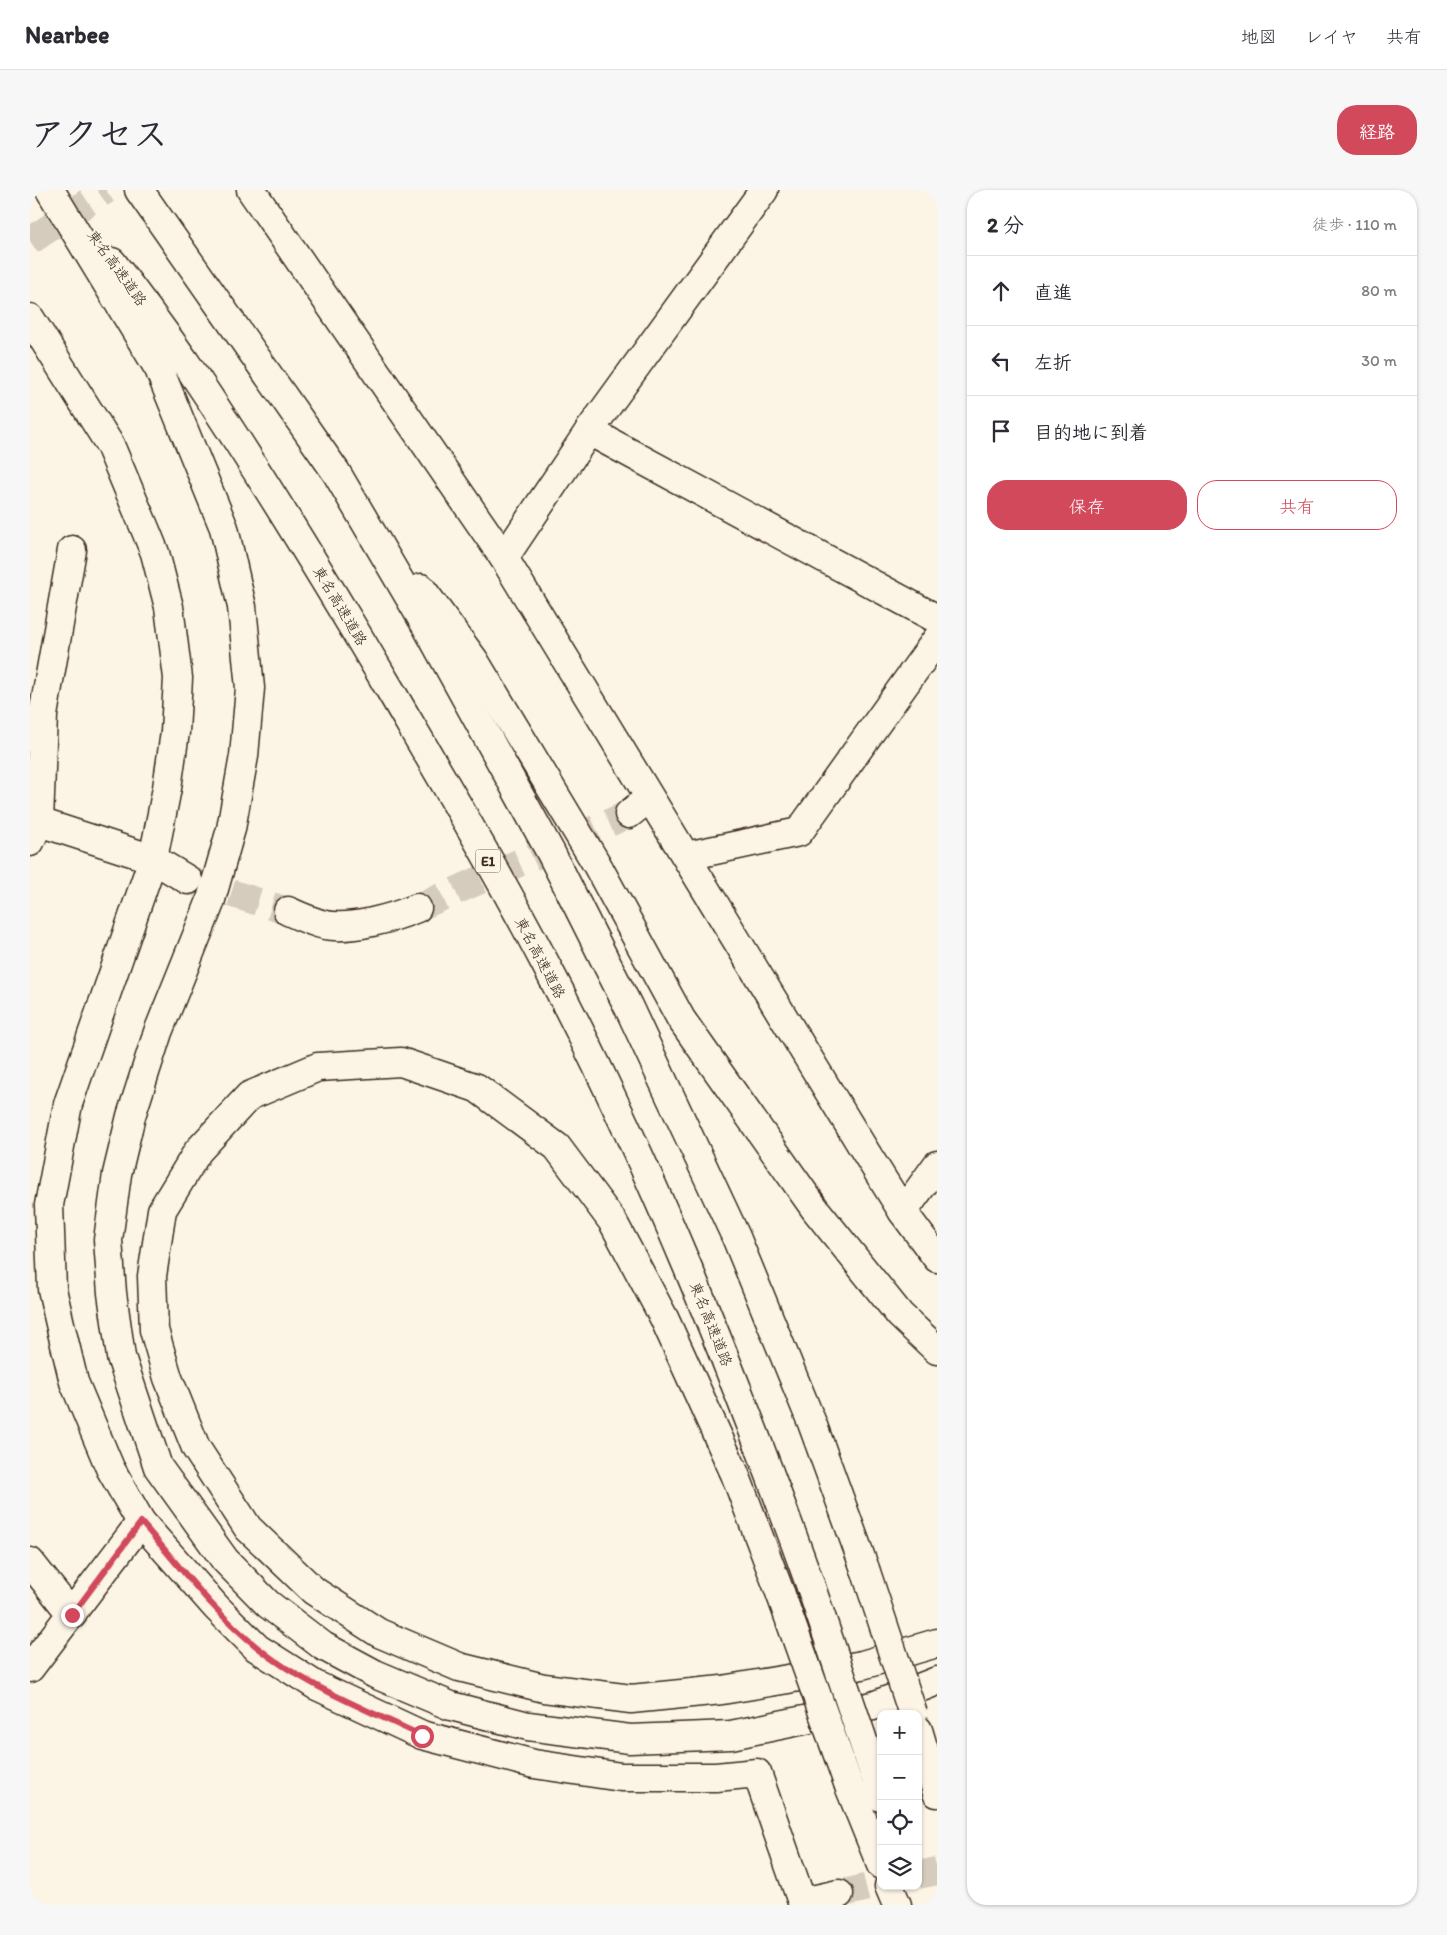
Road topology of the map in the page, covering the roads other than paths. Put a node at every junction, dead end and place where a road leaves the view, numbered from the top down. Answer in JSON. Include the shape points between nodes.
{"nodes":[{"id":1,"x":50,"y":190,"type":"edge"},
{"id":2,"x":59,"y":190,"type":"edge"},
{"id":3,"x":139,"y":190,"type":"edge"},
{"id":4,"x":251,"y":190,"type":"edge"},
{"id":5,"x":764,"y":190,"type":"edge"},
{"id":6,"x":30,"y":318,"type":"edge"},
{"id":7,"x":589,"y":431,"type":"junction"},
{"id":8,"x":336,"y":472,"type":"junction"},
{"id":9,"x":72,"y":550,"type":"dead end"},
{"id":10,"x":504,"y":558,"type":"junction"},
{"id":11,"x":937,"y":619,"type":"edge"},
{"id":12,"x":937,"y":639,"type":"edge"},
{"id":13,"x":33,"y":830,"type":"edge"},
{"id":14,"x":687,"y":856,"type":"junction"},
{"id":15,"x":153,"y":859,"type":"junction"},
{"id":16,"x":188,"y":880,"type":"tunnel mouth"},
{"id":17,"x":417,"y":908,"type":"tunnel mouth"},
{"id":18,"x":288,"y":911,"type":"tunnel mouth"},
{"id":19,"x":937,"y":1165,"type":"edge"},
{"id":20,"x":39,"y":1205,"type":"edge"},
{"id":21,"x":903,"y":1212,"type":"junction"},
{"id":22,"x":937,"y":1258,"type":"edge"},
{"id":23,"x":937,"y":1350,"type":"edge"},
{"id":24,"x":141,"y":1522,"type":"junction"},
{"id":25,"x":30,"y":1562,"type":"edge"},
{"id":26,"x":72,"y":1615,"type":"junction"},
{"id":27,"x":937,"y":1643,"type":"edge"},
{"id":28,"x":30,"y":1668,"type":"edge"},
{"id":29,"x":809,"y":1675,"type":"edge"},
{"id":30,"x":809,"y":1675,"type":"edge"},
{"id":31,"x":809,"y":1675,"type":"edge"},
{"id":32,"x":809,"y":1675,"type":"edge"},
{"id":33,"x":937,"y":1681,"type":"edge"},
{"id":34,"x":912,"y":1710,"type":"edge"},
{"id":35,"x":922,"y":1742,"type":"edge"},
{"id":36,"x":877,"y":1785,"type":"edge"},
{"id":37,"x":937,"y":1793,"type":"edge"},
{"id":38,"x":877,"y":1855,"type":"edge"},
{"id":39,"x":891,"y":1890,"type":"edge"},
{"id":40,"x":907,"y":1890,"type":"edge"},
{"id":41,"x":839,"y":1894,"type":"tunnel mouth"},
{"id":42,"x":803,"y":1904,"type":"edge"},
{"id":43,"x":897,"y":1905,"type":"edge"},
{"id":44,"x":911,"y":1905,"type":"edge"}],
"edges":[{"from":1,"to":33,"type":"main road","via":[[158,369],[224,528],[242,607],[250,688],[244,756],[231,829],[210,903],[158,1032],[131,1116],[117,1174],[108,1240],[121,1357],[158,1466],[225,1560],[268,1604],[323,1646],[375,1674],[451,1706],[528,1726],[630,1739],[731,1735],[873,1706]]},
{"from":2,"to":36,"type":"main road","name":"東名高速道路","number":"E1","bridge":true,"via":[[188,365],[333,594],[545,963],[634,1145],[694,1281],[769,1470]]},
{"from":3,"to":8,"type":"main road"},
{"from":4,"to":10,"type":"main road"},
{"from":5,"to":7,"type":"main road"},
{"from":6,"to":15,"type":"main road","via":[[110,445],[154,553],[169,607],[178,678],[175,732]]},
{"from":7,"to":10,"type":"main road"},
{"from":7,"to":11,"type":"main road"},
{"from":8,"to":23,"type":"main road","via":[[474,660],[596,863],[681,1019],[815,1209],[900,1315]]},
{"from":8,"to":34,"type":"main road","bridge":true,"via":[[428,630],[550,853],[628,1006],[736,1237],[812,1423]]},
{"from":9,"to":13,"type":"main road","via":[[43,715]]},
{"from":10,"to":14,"type":"main road","via":[[639,806]]},
{"from":12,"to":14,"type":"main road","via":[[799,832]]},
{"from":13,"to":15,"type":"main road"},
{"from":14,"to":21,"type":"main road"},
{"from":15,"to":16,"type":"main road"},
{"from":15,"to":20,"type":"main road","via":[[68,1104]]},
{"from":17,"to":18,"type":"main road","via":[[390,918],[358,924],[326,925]]},
{"from":19,"to":21,"type":"main road"},
{"from":20,"to":24,"type":"main road","via":[[52,1289],[74,1382],[107,1460]]},
{"from":21,"to":22,"type":"main road"},
{"from":24,"to":26,"type":"main road"},
{"from":24,"to":42,"type":"main road","via":[[257,1648],[315,1684],[422,1736],[534,1764],[621,1777],[757,1773]]},
{"from":25,"to":26,"type":"main road"},
{"from":26,"to":28,"type":"main road"},
{"from":27,"to":29,"type":"main road","bridge":true,"via":[[862,1665]]},
{"from":30,"to":31,"type":"main road","bridge":true,"via":[[722,1690],[631,1699],[544,1688],[459,1667],[379,1633],[314,1591],[248,1528],[196,1448],[168,1378],[154,1330],[152,1276],[162,1210],[198,1151],[249,1096],[318,1067],[401,1062],[477,1088],[557,1147],[613,1222],[664,1318],[735,1474]]},
{"from":32,"to":38,"type":"main road","bridge":true},
{"from":35,"to":37,"type":"main road"},
{"from":39,"to":43,"type":"main road"},
{"from":40,"to":44,"type":"main road"},
{"from":41,"to":42,"type":"main road"}]}
